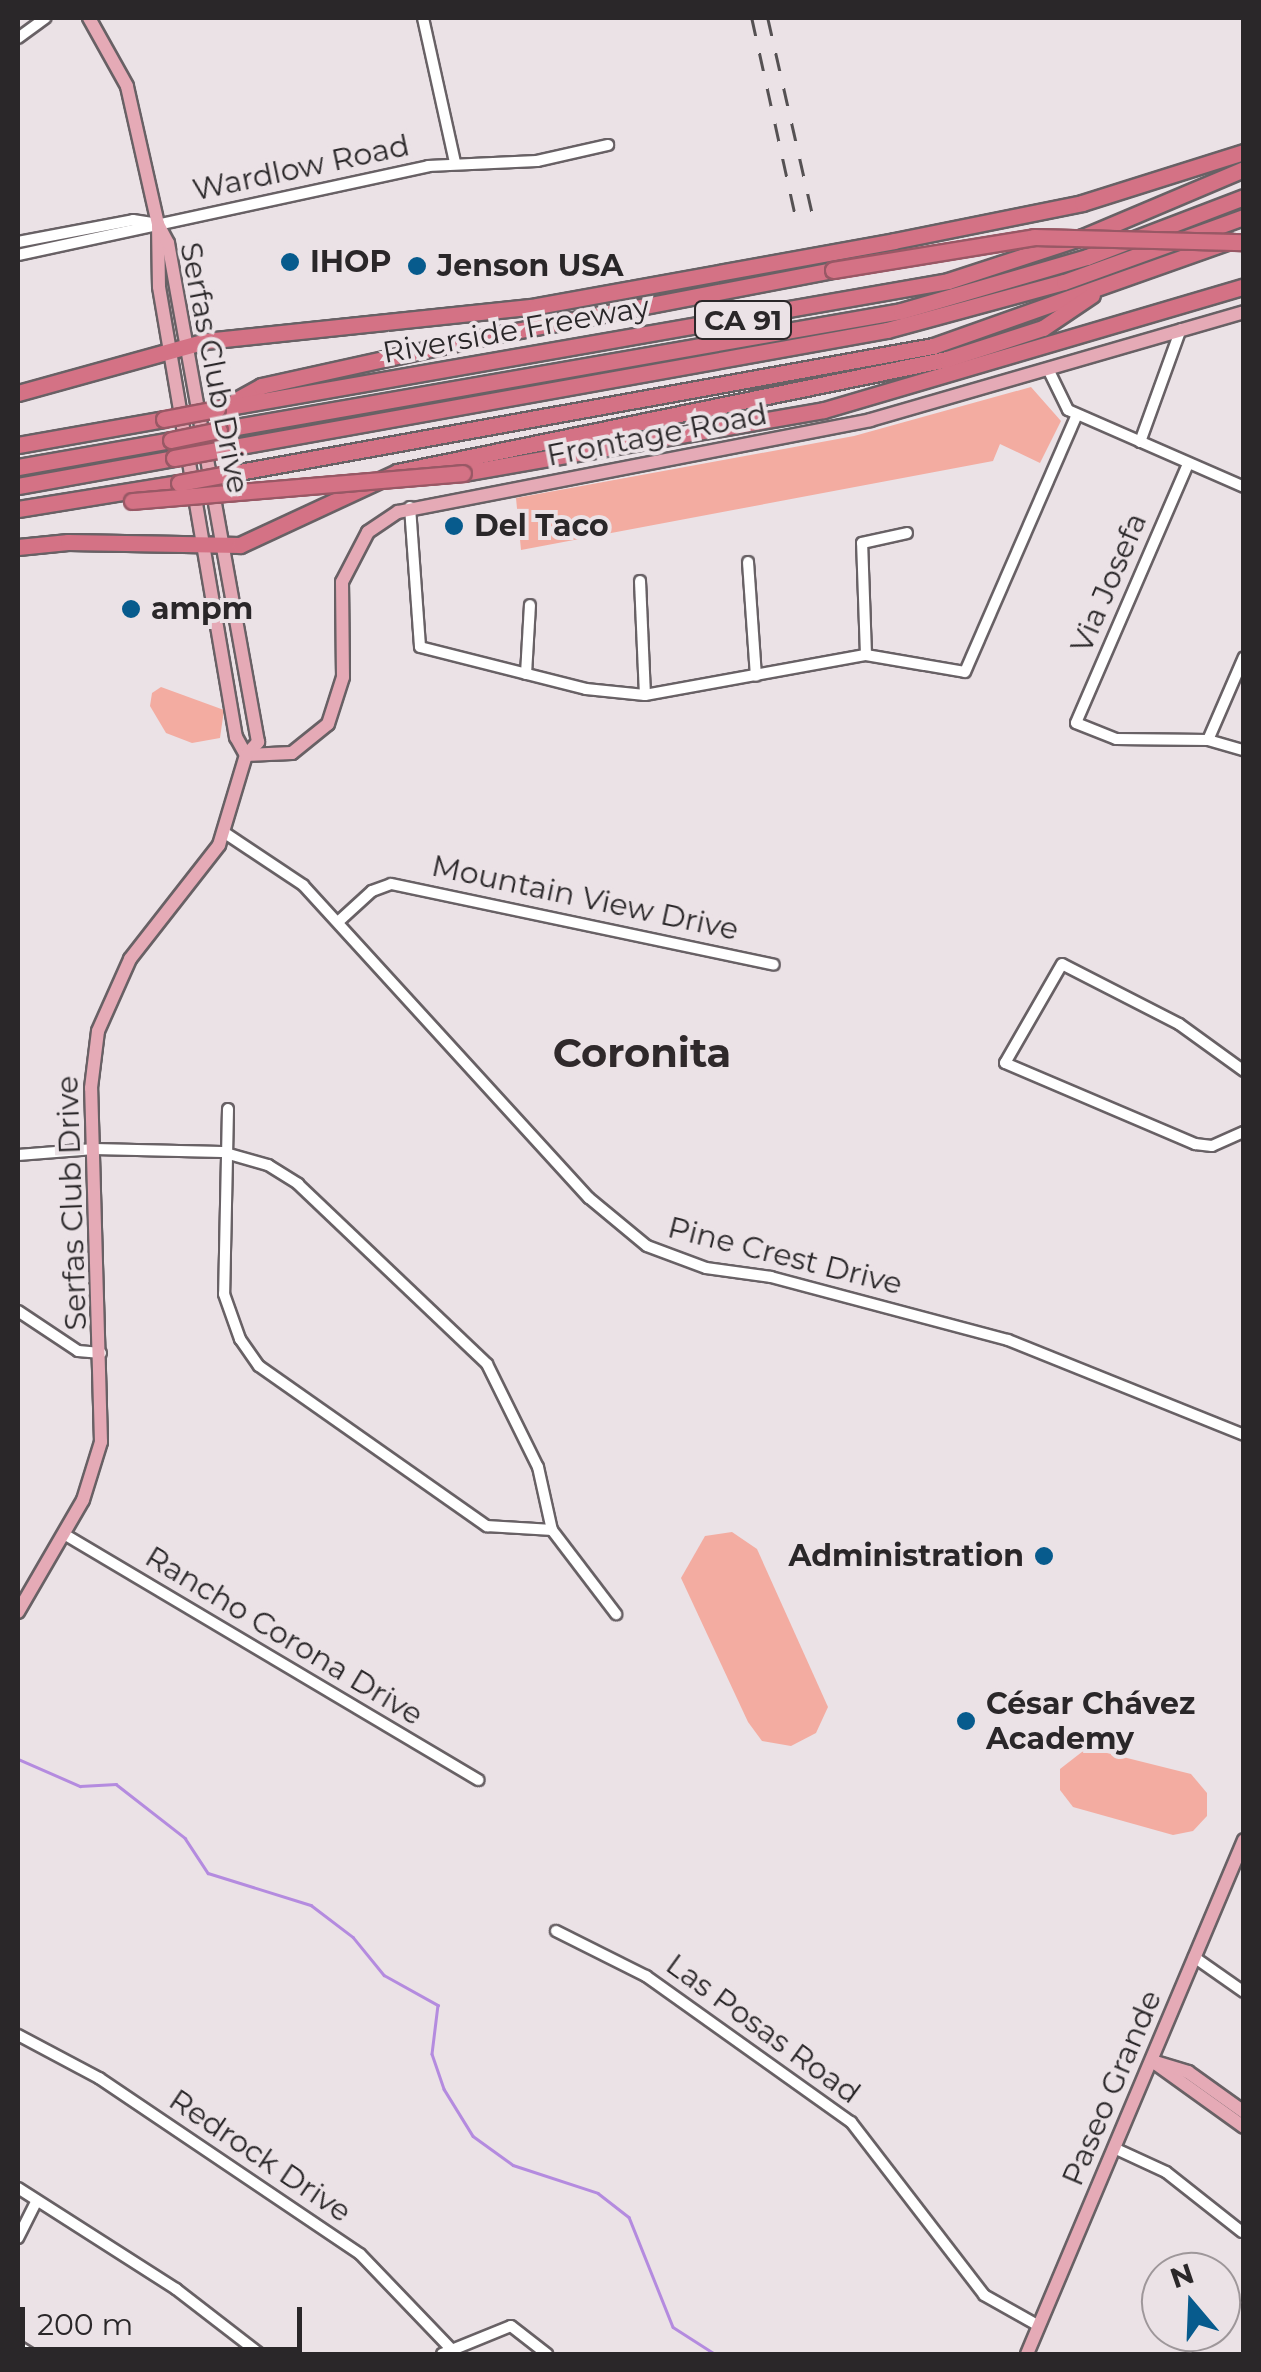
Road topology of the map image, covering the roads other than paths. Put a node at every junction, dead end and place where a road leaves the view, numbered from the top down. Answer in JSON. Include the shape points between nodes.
{"nodes":[{"id":1,"x":46,"y":18,"type":"edge"},
{"id":2,"x":89,"y":18,"type":"edge"},
{"id":3,"x":423,"y":18,"type":"edge"},
{"id":4,"x":18,"y":38,"type":"edge"},
{"id":5,"x":608,"y":145,"type":"dead end"},
{"id":6,"x":1244,"y":152,"type":"edge"},
{"id":7,"x":455,"y":162,"type":"junction"},
{"id":8,"x":1244,"y":169,"type":"edge"},
{"id":9,"x":1244,"y":196,"type":"edge"},
{"id":10,"x":1244,"y":217,"type":"edge"},
{"id":11,"x":158,"y":224,"type":"junction"},
{"id":12,"x":1244,"y":239,"type":"edge"},
{"id":13,"x":18,"y":242,"type":"edge"},
{"id":14,"x":18,"y":255,"type":"edge"},
{"id":15,"x":1244,"y":286,"type":"edge"},
{"id":16,"x":1092,"y":295,"type":"junction"},
{"id":17,"x":1244,"y":312,"type":"edge"},
{"id":18,"x":1181,"y":329,"type":"junction"},
{"id":19,"x":177,"y":347,"type":"junction"},
{"id":20,"x":1049,"y":371,"type":"junction"},
{"id":21,"x":18,"y":392,"type":"edge"},
{"id":22,"x":221,"y":408,"type":"junction"},
{"id":23,"x":1077,"y":415,"type":"junction"},
{"id":24,"x":1140,"y":442,"type":"junction"},
{"id":25,"x":18,"y":445,"type":"edge"},
{"id":26,"x":1188,"y":464,"type":"junction"},
{"id":27,"x":18,"y":468,"type":"edge"},
{"id":28,"x":18,"y":486,"type":"edge"},
{"id":29,"x":1244,"y":487,"type":"edge"},
{"id":30,"x":90,"y":494,"type":"junction"},
{"id":31,"x":410,"y":507,"type":"junction"},
{"id":32,"x":18,"y":509,"type":"edge"},
{"id":33,"x":907,"y":534,"type":"dead end"},
{"id":34,"x":18,"y":547,"type":"edge"},
{"id":35,"x":206,"y":548,"type":"junction"},
{"id":36,"x":223,"y":549,"type":"junction"},
{"id":37,"x":748,"y":562,"type":"dead end"},
{"id":38,"x":640,"y":582,"type":"dead end"},
{"id":39,"x":530,"y":605,"type":"dead end"},
{"id":40,"x":866,"y":655,"type":"junction"},
{"id":41,"x":1244,"y":657,"type":"edge"},
{"id":42,"x":526,"y":674,"type":"junction"},
{"id":43,"x":756,"y":676,"type":"junction"},
{"id":44,"x":645,"y":695,"type":"junction"},
{"id":45,"x":1208,"y":740,"type":"junction"},
{"id":46,"x":1244,"y":750,"type":"edge"},
{"id":47,"x":246,"y":755,"type":"junction"},
{"id":48,"x":225,"y":833,"type":"junction"},
{"id":49,"x":338,"y":922,"type":"junction"},
{"id":50,"x":774,"y":965,"type":"dead end"},
{"id":51,"x":1244,"y":1071,"type":"edge"},
{"id":52,"x":228,"y":1108,"type":"dead end"},
{"id":53,"x":1244,"y":1132,"type":"edge"},
{"id":54,"x":94,"y":1149,"type":"junction"},
{"id":55,"x":222,"y":1152,"type":"junction"},
{"id":56,"x":18,"y":1155,"type":"edge"},
{"id":57,"x":18,"y":1311,"type":"edge"},
{"id":58,"x":101,"y":1353,"type":"junction"},
{"id":59,"x":1244,"y":1435,"type":"edge"},
{"id":60,"x":552,"y":1530,"type":"junction"},
{"id":61,"x":64,"y":1534,"type":"junction"},
{"id":62,"x":18,"y":1612,"type":"edge"},
{"id":63,"x":616,"y":1614,"type":"dead end"},
{"id":64,"x":478,"y":1780,"type":"dead end"},
{"id":65,"x":1244,"y":1840,"type":"edge"},
{"id":66,"x":556,"y":1931,"type":"dead end"},
{"id":67,"x":1194,"y":1957,"type":"junction"},
{"id":68,"x":1244,"y":1992,"type":"edge"},
{"id":69,"x":18,"y":2035,"type":"edge"},
{"id":70,"x":1152,"y":2061,"type":"junction"},
{"id":71,"x":1244,"y":2112,"type":"edge"},
{"id":72,"x":1244,"y":2128,"type":"edge"},
{"id":73,"x":1114,"y":2148,"type":"junction"},
{"id":74,"x":18,"y":2188,"type":"edge"},
{"id":75,"x":37,"y":2200,"type":"junction"},
{"id":76,"x":1242,"y":2232,"type":"edge"},
{"id":77,"x":18,"y":2238,"type":"edge"},
{"id":78,"x":1039,"y":2326,"type":"junction"},
{"id":79,"x":18,"y":2346,"type":"edge"},
{"id":80,"x":446,"y":2352,"type":"edge"},
{"id":81,"x":31,"y":2354,"type":"edge"},
{"id":82,"x":260,"y":2354,"type":"edge"},
{"id":83,"x":548,"y":2354,"type":"edge"},
{"id":84,"x":1027,"y":2354,"type":"edge"}],
"edges":[{"from":1,"to":4,"type":"street"},
{"from":2,"to":11,"type":"main road","name":"Serfas Club Drive","via":[[128,86]]},
{"from":3,"to":7,"type":"street"},
{"from":5,"to":7,"type":"street","name":"Wardlow Road","via":[[537,161]]},
{"from":6,"to":19,"type":"highway","via":[[1082,202],[894,241],[537,306]]},
{"from":7,"to":11,"type":"street","name":"Wardlow Road"},
{"from":8,"to":22,"type":"highway","name":"Riverside Freeway","number":"CA 91","via":[[1083,237],[948,281]]},
{"from":9,"to":27,"type":"highway","bridge":true,"via":[[1087,257],[901,310]]},
{"from":10,"to":28,"type":"highway","bridge":true,"via":[[1064,282],[887,330]]},
{"from":11,"to":13,"type":"street","name":"Wardlow Road","via":[[133,220]]},
{"from":11,"to":14,"type":"street","name":"Wardlow Road","via":[[134,235]]},
{"from":11,"to":19,"type":"main road","name":"Serfas Club Drive","via":[[168,243]]},
{"from":12,"to":16,"type":"highway","number":"CA 91"},
{"from":12,"to":22,"type":"highway","bridge":true,"via":[[1015,238],[261,386]]},
{"from":15,"to":30,"type":"highway","bridge":true,"via":[[824,410],[463,473],[132,501]]},
{"from":16,"to":30,"type":"highway","number":"CA 91","bridge":true,"via":[[845,367]]},
{"from":16,"to":36,"type":"highway","via":[[1043,328],[928,364],[397,472]]},
{"from":17,"to":18,"type":"main road","name":"Frontage Road"},
{"from":18,"to":20,"type":"main road","name":"Frontage Road"},
{"from":18,"to":24,"type":"street"},
{"from":19,"to":21,"type":"highway"},
{"from":19,"to":35,"type":"main road","name":"Serfas Club Drive"},
{"from":19,"to":36,"type":"main road","name":"Serfas Club Drive"},
{"from":20,"to":23,"type":"street","via":[[1061,403]]},
{"from":20,"to":31,"type":"main road","name":"Frontage Road","via":[[870,420]]},
{"from":22,"to":25,"type":"highway","name":"Riverside Freeway","number":"CA 91","bridge":true},
{"from":23,"to":24,"type":"street"},
{"from":23,"to":40,"type":"street","via":[[975,661],[955,672]]},
{"from":24,"to":26,"type":"street"},
{"from":26,"to":29,"type":"street"},
{"from":26,"to":45,"type":"street","name":"Via Josefa","via":[[1076,722],[1116,739]]},
{"from":30,"to":32,"type":"highway","number":"CA 91"},
{"from":31,"to":42,"type":"street","via":[[420,647]]},
{"from":31,"to":47,"type":"main road","name":"Frontage Road","via":[[380,521],[351,556],[338,610],[340,700],[328,724],[292,753]]},
{"from":33,"to":40,"type":"street","via":[[862,543]]},
{"from":34,"to":35,"type":"highway","via":[[68,542]]},
{"from":35,"to":36,"type":"highway"},
{"from":35,"to":47,"type":"main road","name":"Serfas Club Drive","via":[[236,738]]},
{"from":36,"to":47,"type":"main road","name":"Serfas Club Drive","via":[[253,692],[258,742]]},
{"from":37,"to":43,"type":"street"},
{"from":38,"to":44,"type":"street"},
{"from":39,"to":42,"type":"street"},
{"from":40,"to":43,"type":"street"},
{"from":41,"to":45,"type":"street"},
{"from":42,"to":44,"type":"street"},
{"from":43,"to":44,"type":"street"},
{"from":45,"to":46,"type":"street"},
{"from":47,"to":48,"type":"main road","name":"Serfas Club Drive"},
{"from":48,"to":49,"type":"street","name":"Pine Crest Drive","via":[[286,868]]},
{"from":48,"to":54,"type":"main road","name":"Serfas Club Drive","via":[[130,959],[107,1002],[92,1061]]},
{"from":49,"to":50,"type":"street","name":"Mountain View Drive","via":[[372,890],[391,884]]},
{"from":49,"to":59,"type":"street","name":"Pine Crest Drive","via":[[589,1198],[647,1246],[706,1268],[771,1277],[1008,1340]]},
{"from":51,"to":53,"type":"street","via":[[1180,1024],[1062,964],[1005,1063],[1195,1144],[1212,1146]]},
{"from":52,"to":55,"type":"street"},
{"from":54,"to":55,"type":"street"},
{"from":54,"to":56,"type":"street"},
{"from":54,"to":58,"type":"main road","name":"Serfas Club Drive"},
{"from":55,"to":60,"type":"street","via":[[268,1164],[298,1184],[487,1364],[538,1468]]},
{"from":55,"to":60,"type":"street","via":[[224,1294],[240,1339],[259,1366],[487,1526]]},
{"from":57,"to":58,"type":"street","via":[[68,1346]]},
{"from":58,"to":61,"type":"main road","name":"Serfas Club Drive","via":[[94,1474]]},
{"from":60,"to":63,"type":"street"},
{"from":61,"to":62,"type":"main road","name":"Serfas Club Drive"},
{"from":61,"to":64,"type":"street","name":"Rancho Corona Drive"},
{"from":65,"to":67,"type":"main road","name":"Paseo Grande"},
{"from":66,"to":78,"type":"street","name":"Las Posas Road","via":[[646,1976],[851,2122],[984,2295]]},
{"from":67,"to":68,"type":"street"},
{"from":67,"to":70,"type":"main road","name":"Paseo Grande"},
{"from":69,"to":80,"type":"street","name":"Redrock Drive","via":[[99,2078],[360,2254]]},
{"from":70,"to":71,"type":"main road","via":[[1188,2072]]},
{"from":70,"to":72,"type":"main road"},
{"from":70,"to":73,"type":"main road","name":"Paseo Grande"},
{"from":73,"to":76,"type":"street","via":[[1166,2172]]},
{"from":73,"to":78,"type":"main road","name":"Paseo Grande"},
{"from":74,"to":75,"type":"street"},
{"from":75,"to":77,"type":"street"},
{"from":75,"to":82,"type":"street","via":[[176,2289]]},
{"from":78,"to":84,"type":"main road","name":"Paseo Grande"},
{"from":79,"to":81,"type":"street"},
{"from":80,"to":83,"type":"street","via":[[511,2326]]}]}
